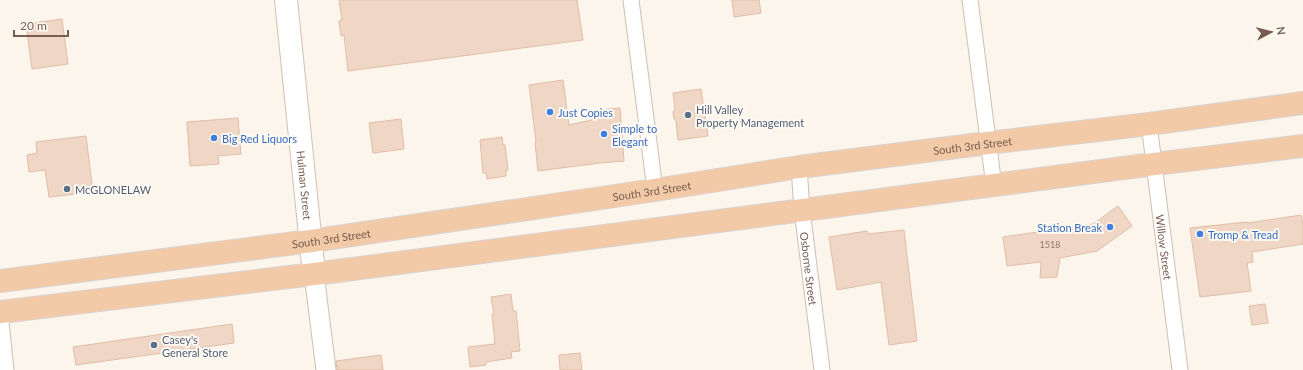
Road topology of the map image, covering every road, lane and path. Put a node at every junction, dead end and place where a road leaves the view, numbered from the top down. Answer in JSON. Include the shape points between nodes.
{"nodes":[{"id":1,"x":286,"y":0,"type":"edge"},
{"id":2,"x":631,"y":0,"type":"edge"},
{"id":3,"x":970,"y":0,"type":"edge"},
{"id":4,"x":1303,"y":103,"type":"edge"},
{"id":5,"x":1149,"y":124,"type":"junction"},
{"id":6,"x":988,"y":143,"type":"junction"},
{"id":7,"x":1303,"y":146,"type":"edge"},
{"id":8,"x":1154,"y":164,"type":"junction"},
{"id":9,"x":799,"y":167,"type":"junction"},
{"id":10,"x":994,"y":186,"type":"junction"},
{"id":11,"x":655,"y":190,"type":"junction"},
{"id":12,"x":802,"y":210,"type":"junction"},
{"id":13,"x":312,"y":241,"type":"junction"},
{"id":14,"x":314,"y":274,"type":"junction"},
{"id":15,"x":0,"y":281,"type":"edge"},
{"id":16,"x":0,"y":312,"type":"edge"},
{"id":17,"x":6,"y":370,"type":"edge"},
{"id":18,"x":326,"y":370,"type":"edge"},
{"id":19,"x":822,"y":370,"type":"edge"},
{"id":20,"x":1180,"y":370,"type":"edge"}],
"edges":[{"from":1,"to":13,"type":"main road","name":"Hulman Street"},
{"from":2,"to":11,"type":"street"},
{"from":3,"to":6,"type":"street"},
{"from":4,"to":5,"type":"highway","name":"South 3rd Street"},
{"from":5,"to":6,"type":"highway","name":"South 3rd Street"},
{"from":5,"to":8,"type":"street","name":"Willow Street"},
{"from":6,"to":9,"type":"highway","name":"South 3rd Street"},
{"from":6,"to":10,"type":"street"},
{"from":7,"to":8,"type":"highway"},
{"from":8,"to":10,"type":"highway"},
{"from":8,"to":20,"type":"street","name":"Willow Street"},
{"from":9,"to":11,"type":"highway","name":"South 3rd Street"},
{"from":9,"to":12,"type":"street","name":"Osborne Street"},
{"from":10,"to":12,"type":"highway"},
{"from":11,"to":13,"type":"highway","name":"South 3rd Street"},
{"from":12,"to":14,"type":"highway"},
{"from":12,"to":19,"type":"street","name":"Osborne Street"},
{"from":13,"to":14,"type":"main road","name":"Hulman Street"},
{"from":13,"to":15,"type":"highway","name":"South 3rd Street"},
{"from":14,"to":16,"type":"highway"},
{"from":14,"to":18,"type":"street","name":"Hulman Street"},
{"from":16,"to":17,"type":"street"}]}
